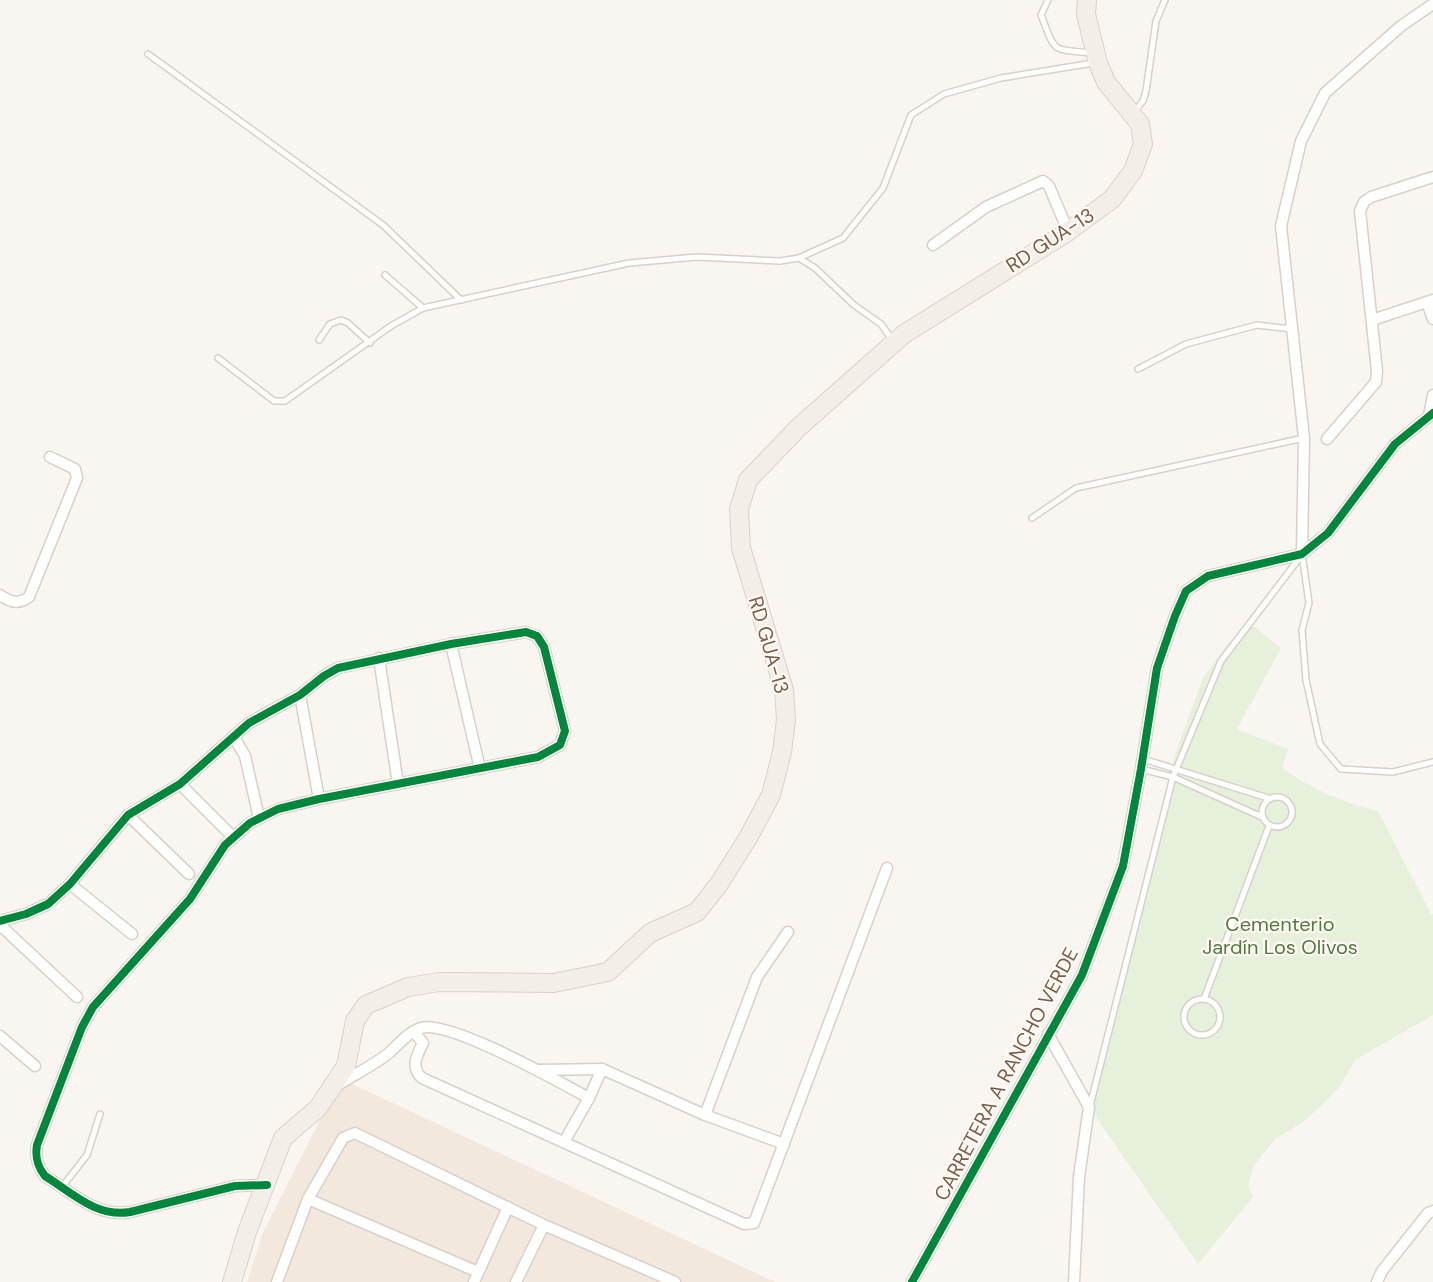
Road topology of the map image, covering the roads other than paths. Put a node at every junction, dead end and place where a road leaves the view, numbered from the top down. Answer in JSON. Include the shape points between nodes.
{"nodes":[{"id":1,"x":1048,"y":0,"type":"edge"},
{"id":2,"x":1087,"y":0,"type":"edge"},
{"id":3,"x":1165,"y":0,"type":"edge"},
{"id":4,"x":1433,"y":4,"type":"edge"},
{"id":5,"x":148,"y":54,"type":"dead end"},
{"id":6,"x":1096,"y":58,"type":"junction"},
{"id":7,"x":1132,"y":114,"type":"junction"},
{"id":8,"x":1433,"y":177,"type":"edge"},
{"id":9,"x":1068,"y":231,"type":"junction"},
{"id":10,"x":933,"y":246,"type":"dead end"},
{"id":11,"x":799,"y":258,"type":"junction"},
{"id":12,"x":385,"y":275,"type":"dead end"},
{"id":13,"x":461,"y":300,"type":"junction"},
{"id":14,"x":1430,"y":301,"type":"edge"},
{"id":15,"x":423,"y":308,"type":"junction"},
{"id":16,"x":1433,"y":319,"type":"edge"},
{"id":17,"x":1372,"y":320,"type":"junction"},
{"id":18,"x":1292,"y":329,"type":"junction"},
{"id":19,"x":318,"y":340,"type":"dead end"},
{"id":20,"x":370,"y":343,"type":"junction"},
{"id":21,"x":893,"y":343,"type":"junction"},
{"id":22,"x":218,"y":358,"type":"dead end"},
{"id":23,"x":1138,"y":369,"type":"dead end"},
{"id":24,"x":1433,"y":395,"type":"edge"},
{"id":25,"x":1431,"y":414,"type":"edge"},
{"id":26,"x":1304,"y":438,"type":"junction"},
{"id":27,"x":1327,"y":439,"type":"dead end"},
{"id":28,"x":50,"y":457,"type":"dead end"},
{"id":29,"x":1032,"y":518,"type":"dead end"},
{"id":30,"x":1302,"y":554,"type":"junction"},
{"id":31,"x":0,"y":595,"type":"edge"},
{"id":32,"x":452,"y":644,"type":"junction"},
{"id":33,"x":379,"y":658,"type":"junction"},
{"id":34,"x":300,"y":695,"type":"junction"},
{"id":35,"x":234,"y":737,"type":"junction"},
{"id":36,"x":1433,"y":762,"type":"edge"},
{"id":37,"x":1142,"y":764,"type":"junction"},
{"id":38,"x":480,"y":769,"type":"junction"},
{"id":39,"x":1176,"y":769,"type":"junction"},
{"id":40,"x":1173,"y":777,"type":"junction"},
{"id":41,"x":180,"y":784,"type":"junction"},
{"id":42,"x":398,"y":784,"type":"junction"},
{"id":43,"x":1268,"y":798,"type":"junction"},
{"id":44,"x":319,"y":799,"type":"junction"},
{"id":45,"x":128,"y":815,"type":"junction"},
{"id":46,"x":1262,"y":817,"type":"junction"},
{"id":47,"x":259,"y":818,"type":"junction"},
{"id":48,"x":1269,"y":826,"type":"junction"},
{"id":49,"x":233,"y":837,"type":"junction"},
{"id":50,"x":887,"y":868,"type":"dead end"},
{"id":51,"x":189,"y":874,"type":"dead end"},
{"id":52,"x":70,"y":884,"type":"junction"},
{"id":53,"x":0,"y":921,"type":"edge"},
{"id":54,"x":0,"y":926,"type":"edge"},
{"id":55,"x":788,"y":932,"type":"dead end"},
{"id":56,"x":132,"y":934,"type":"dead end"},
{"id":57,"x":77,"y":997,"type":"dead end"},
{"id":58,"x":1204,"y":999,"type":"junction"},
{"id":59,"x":414,"y":1032,"type":"junction"},
{"id":60,"x":1048,"y":1034,"type":"junction"},
{"id":61,"x":0,"y":1036,"type":"edge"},
{"id":62,"x":35,"y":1066,"type":"dead end"},
{"id":63,"x":602,"y":1069,"type":"junction"},
{"id":64,"x":539,"y":1070,"type":"junction"},
{"id":65,"x":330,"y":1090,"type":"junction"},
{"id":66,"x":589,"y":1098,"type":"junction"},
{"id":67,"x":1089,"y":1107,"type":"junction"},
{"id":68,"x":100,"y":1114,"type":"dead end"},
{"id":69,"x":705,"y":1115,"type":"junction"},
{"id":70,"x":564,"y":1142,"type":"junction"},
{"id":71,"x":783,"y":1144,"type":"junction"},
{"id":72,"x":267,"y":1185,"type":"junction"},
{"id":73,"x":62,"y":1187,"type":"junction"},
{"id":74,"x":308,"y":1199,"type":"junction"},
{"id":75,"x":508,"y":1207,"type":"junction"},
{"id":76,"x":1433,"y":1211,"type":"edge"},
{"id":77,"x":544,"y":1225,"type":"junction"},
{"id":78,"x":476,"y":1277,"type":"edge"},
{"id":79,"x":278,"y":1280,"type":"edge"},
{"id":80,"x":232,"y":1282,"type":"edge"},
{"id":81,"x":289,"y":1282,"type":"edge"},
{"id":82,"x":516,"y":1282,"type":"edge"},
{"id":83,"x":675,"y":1282,"type":"edge"},
{"id":84,"x":912,"y":1282,"type":"edge"},
{"id":85,"x":1074,"y":1282,"type":"edge"},
{"id":86,"x":1377,"y":1282,"type":"edge"}],
"edges":[{"from":1,"to":6,"type":"lane","via":[[1041,15],[1053,45],[1058,50]]},
{"from":2,"to":6,"type":"main road","name":"RD GUA-13","via":[[1086,14]]},
{"from":3,"to":7,"type":"lane","via":[[1156,21],[1146,91]]},
{"from":4,"to":18,"type":"street","via":[[1401,26],[1325,93],[1301,141],[1281,226]]},
{"from":5,"to":13,"type":"lane","via":[[383,225]]},
{"from":6,"to":7,"type":"main road","name":"RD GUA-13","via":[[1106,81]]},
{"from":6,"to":11,"type":"lane","via":[[944,94],[911,115],[883,188],[843,238]]},
{"from":7,"to":9,"type":"main road","name":"RD GUA-13","via":[[1140,124],[1143,144],[1133,171],[1112,199]]},
{"from":8,"to":17,"type":"street","via":[[1371,197],[1360,211]]},
{"from":9,"to":10,"type":"street","via":[[1049,186],[1042,181],[986,207]]},
{"from":9,"to":21,"type":"main road","name":"RD GUA-13"},
{"from":11,"to":13,"type":"lane","via":[[780,261],[697,257],[629,263]]},
{"from":11,"to":21,"type":"lane","via":[[881,324]]},
{"from":12,"to":15,"type":"lane"},
{"from":13,"to":15,"type":"lane"},
{"from":14,"to":16,"type":"street"},
{"from":14,"to":17,"type":"street"},
{"from":15,"to":20,"type":"lane"},
{"from":17,"to":27,"type":"street","via":[[1376,382]]},
{"from":18,"to":23,"type":"lane","via":[[1257,325],[1186,344]]},
{"from":18,"to":26,"type":"street"},
{"from":19,"to":20,"type":"lane","via":[[330,324],[341,320]]},
{"from":20,"to":22,"type":"lane","via":[[285,401],[274,401]]},
{"from":21,"to":65,"type":"main road","name":"RD GUA-13","via":[[799,426],[748,480],[739,509],[741,548],[784,690],[786,720],[771,795],[714,891],[697,912],[650,933],[608,972],[554,984],[439,982],[408,987],[366,1005],[355,1021],[346,1066]]},
{"from":24,"to":25,"type":"street"},
{"from":25,"to":30,"type":"street","name":"CARRETERA A RANCHO VERDE","via":[[1395,444],[1328,533]]},
{"from":26,"to":29,"type":"lane","via":[[1076,488]]},
{"from":26,"to":30,"type":"street"},
{"from":28,"to":31,"type":"street","via":[[75,469],[77,478],[29,597],[14,602]]},
{"from":30,"to":36,"type":"lane","via":[[1309,603],[1302,630],[1306,680],[1320,744],[1341,769],[1393,772]]},
{"from":30,"to":37,"type":"street","name":"CARRETERA A RANCHO VERDE","via":[[1208,576],[1186,591],[1157,668]]},
{"from":30,"to":39,"type":"lane","via":[[1221,661]]},
{"from":32,"to":33,"type":"street"},
{"from":32,"to":38,"type":"street"},
{"from":32,"to":38,"type":"street","via":[[526,632],[537,636],[544,647],[565,731],[560,746],[538,757]]},
{"from":33,"to":34,"type":"street","via":[[338,668]]},
{"from":33,"to":42,"type":"street"},
{"from":34,"to":35,"type":"street","via":[[249,723]]},
{"from":34,"to":44,"type":"street"},
{"from":35,"to":41,"type":"street"},
{"from":35,"to":47,"type":"street","via":[[245,756]]},
{"from":37,"to":39,"type":"lane"},
{"from":37,"to":40,"type":"lane"},
{"from":37,"to":60,"type":"street","name":"CARRETERA A RANCHO VERDE","via":[[1123,866],[1082,975]]},
{"from":38,"to":42,"type":"street"},
{"from":39,"to":40,"type":"lane"},
{"from":39,"to":43,"type":"lane"},
{"from":40,"to":46,"type":"lane"},
{"from":40,"to":67,"type":"lane"},
{"from":41,"to":45,"type":"street"},
{"from":41,"to":49,"type":"street"},
{"from":42,"to":44,"type":"street"},
{"from":43,"to":46,"type":"lane"},
{"from":43,"to":48,"type":"lane","via":[[1284,798],[1293,811],[1285,825]]},
{"from":44,"to":47,"type":"street"},
{"from":45,"to":51,"type":"street"},
{"from":45,"to":52,"type":"street"},
{"from":46,"to":48,"type":"lane"},
{"from":47,"to":49,"type":"street"},
{"from":48,"to":58,"type":"lane"},
{"from":49,"to":73,"type":"street","via":[[190,899],[100,998],[82,1027],[36,1151],[41,1170]]},
{"from":50,"to":71,"type":"street"},
{"from":52,"to":53,"type":"street","via":[[48,904]]},
{"from":52,"to":56,"type":"street"},
{"from":54,"to":57,"type":"street"},
{"from":55,"to":69,"type":"street","via":[[757,977]]},
{"from":58,"to":58,"type":"lane","via":[[1192,1001],[1183,1017],[1187,1028],[1197,1035],[1209,1034],[1220,1021],[1214,1004]]},
{"from":59,"to":64,"type":"street","via":[[432,1028],[464,1036]]},
{"from":59,"to":65,"type":"street","via":[[388,1054]]},
{"from":59,"to":70,"type":"street","via":[[423,1041],[415,1064],[422,1078]]},
{"from":60,"to":67,"type":"street"},
{"from":60,"to":84,"type":"street","name":"CARRETERA A RANCHO VERDE"},
{"from":61,"to":62,"type":"street"},
{"from":63,"to":64,"type":"street"},
{"from":63,"to":66,"type":"street"},
{"from":63,"to":69,"type":"street"},
{"from":64,"to":66,"type":"street"},
{"from":65,"to":72,"type":"main road","name":"RD GUA-13","via":[[318,1108],[283,1138]]},
{"from":66,"to":70,"type":"street"},
{"from":67,"to":85,"type":"street","via":[[1079,1176]]},
{"from":68,"to":73,"type":"lane","via":[[87,1155]]},
{"from":69,"to":71,"type":"street"},
{"from":70,"to":71,"type":"street","via":[[750,1225]]},
{"from":72,"to":73,"type":"street","via":[[235,1186],[121,1214],[97,1209]]},
{"from":72,"to":80,"type":"main road","name":"RD GUA-13"},
{"from":74,"to":75,"type":"street","via":[[343,1138],[355,1133]]},
{"from":74,"to":78,"type":"street"},
{"from":74,"to":79,"type":"street"},
{"from":75,"to":77,"type":"street"},
{"from":75,"to":78,"type":"street"},
{"from":76,"to":86,"type":"street"},
{"from":77,"to":82,"type":"street"},
{"from":77,"to":83,"type":"street"},
{"from":79,"to":81,"type":"street"}]}
